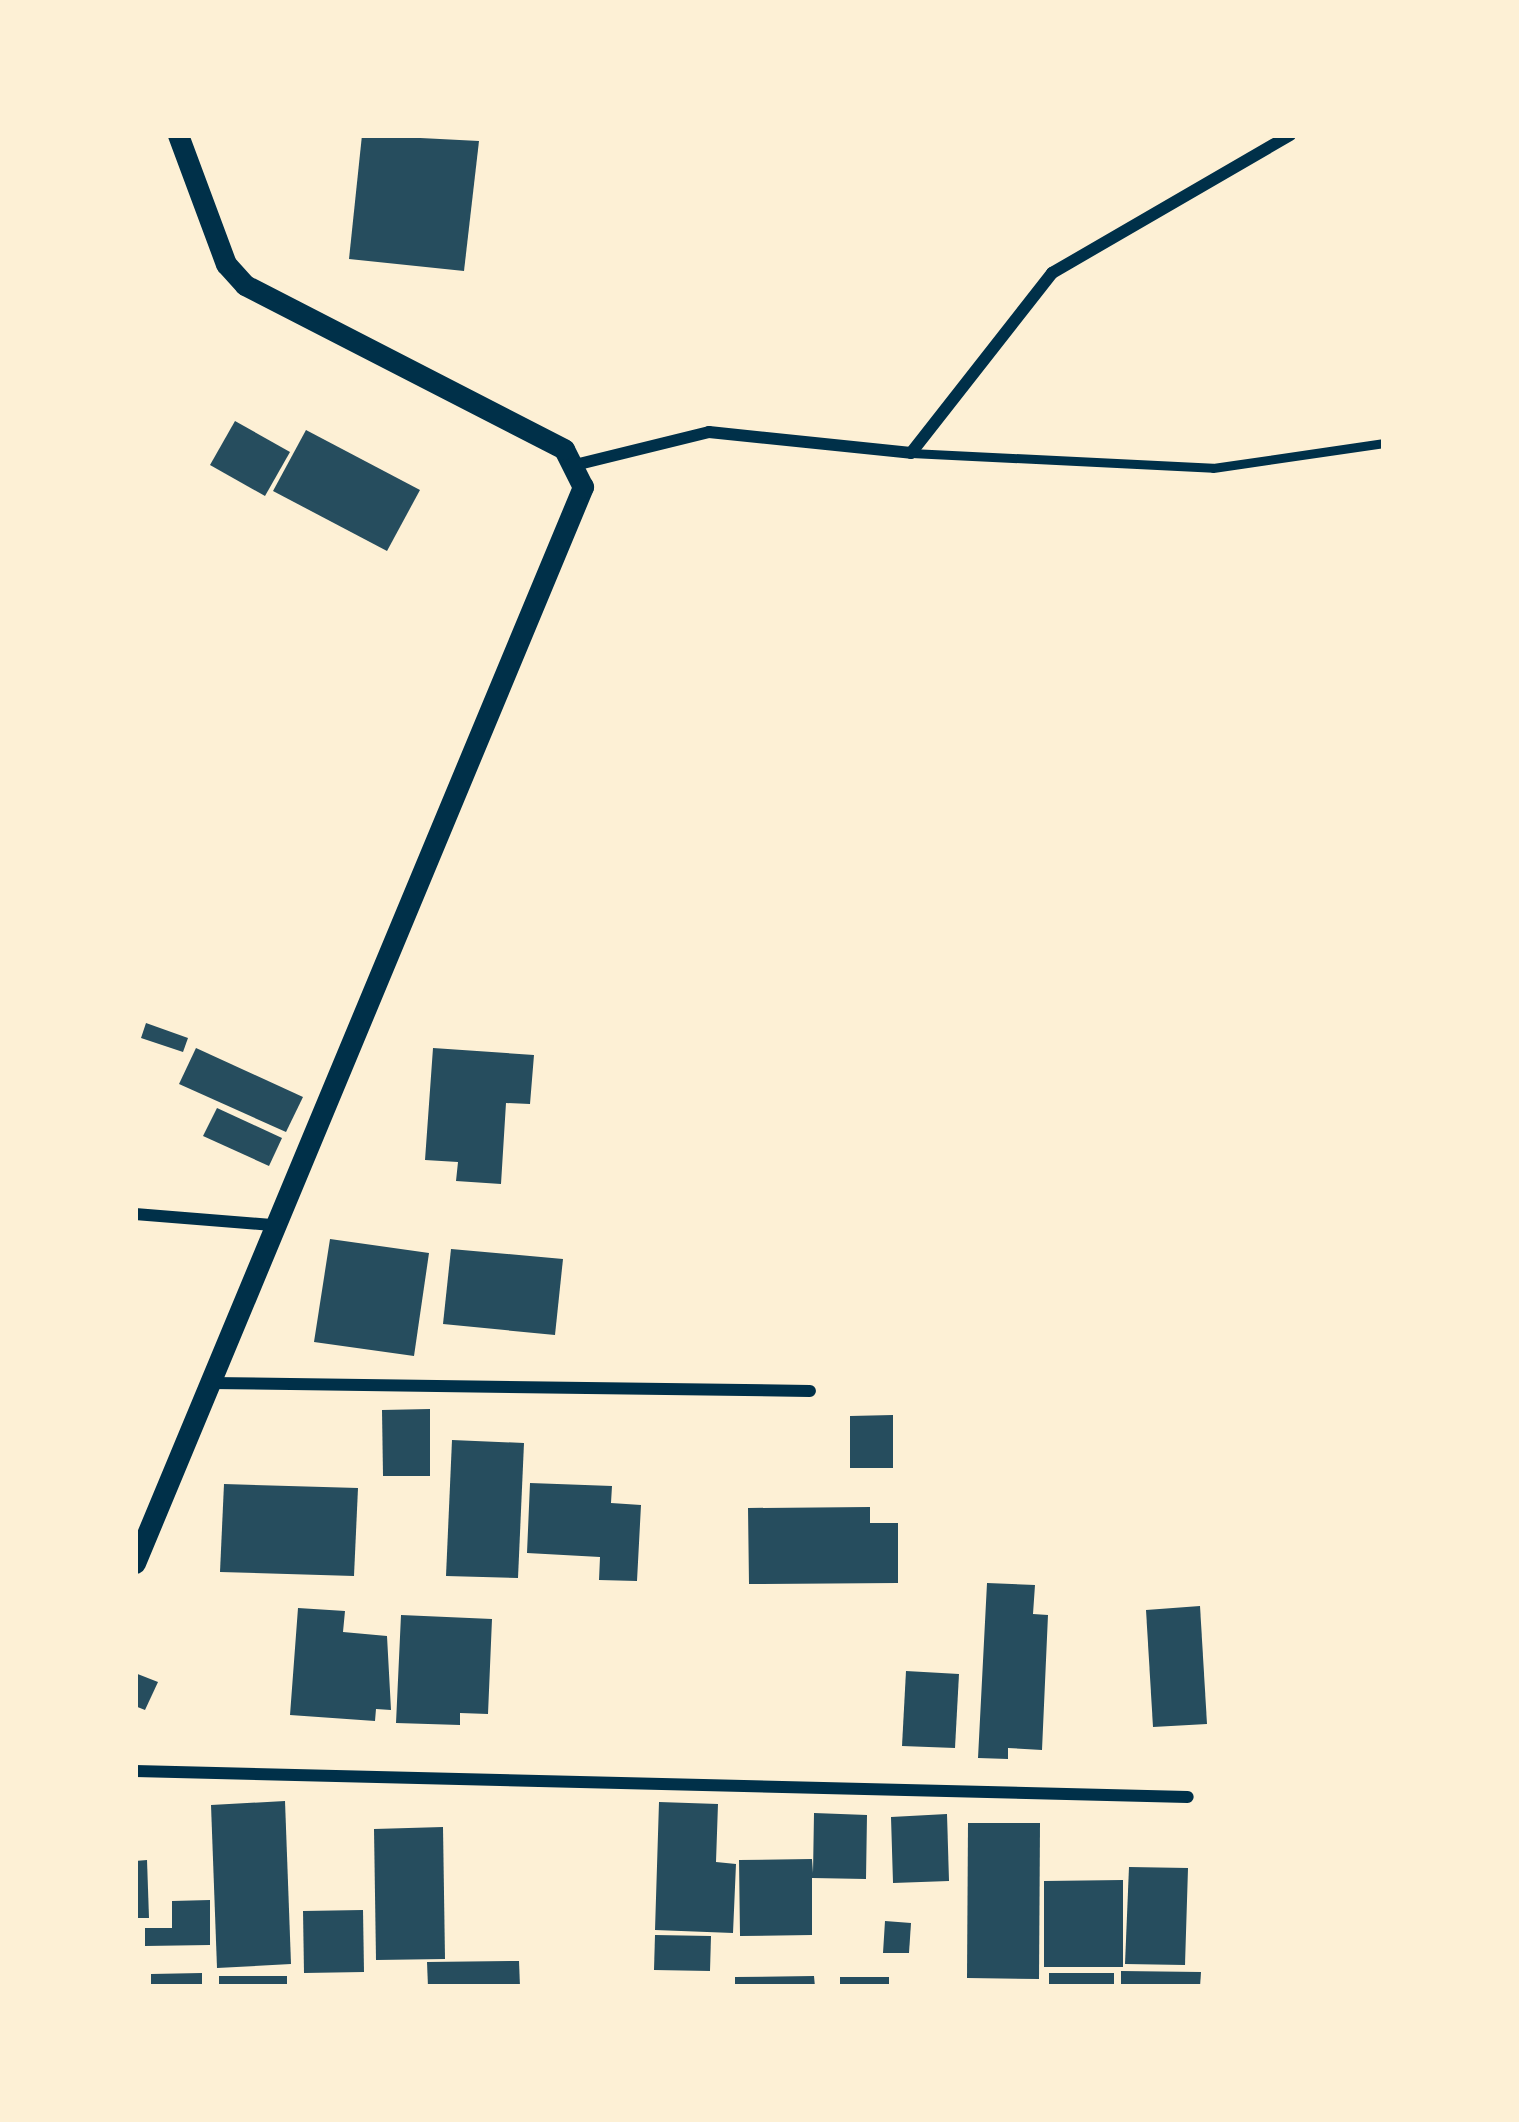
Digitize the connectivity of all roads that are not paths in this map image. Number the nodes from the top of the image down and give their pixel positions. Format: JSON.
{"nodes":[{"id":1,"x":178,"y":135,"type":"edge"},
{"id":2,"x":1290,"y":135,"type":"edge"},
{"id":3,"x":1384,"y":443,"type":"edge"},
{"id":4,"x":911,"y":453,"type":"junction"},
{"id":5,"x":579,"y":464,"type":"junction"},
{"id":6,"x":135,"y":1214,"type":"edge"},
{"id":7,"x":272,"y":1225,"type":"junction"},
{"id":8,"x":210,"y":1383,"type":"junction"},
{"id":9,"x":810,"y":1391,"type":"dead end"},
{"id":10,"x":140,"y":1541,"type":"edge"},
{"id":11,"x":135,"y":1563,"type":"edge"},
{"id":12,"x":135,"y":1771,"type":"edge"},
{"id":13,"x":1188,"y":1797,"type":"dead end"}],
"edges":[{"from":1,"to":5,"type":"street"},
{"from":2,"to":4,"type":"street"},
{"from":3,"to":4,"type":"lane"},
{"from":4,"to":5,"type":"street"},
{"from":5,"to":7,"type":"street"},
{"from":6,"to":7,"type":"street"},
{"from":7,"to":8,"type":"street"},
{"from":8,"to":9,"type":"street"},
{"from":8,"to":10,"type":"street"},
{"from":10,"to":11,"type":"street"},
{"from":12,"to":13,"type":"street"}]}
